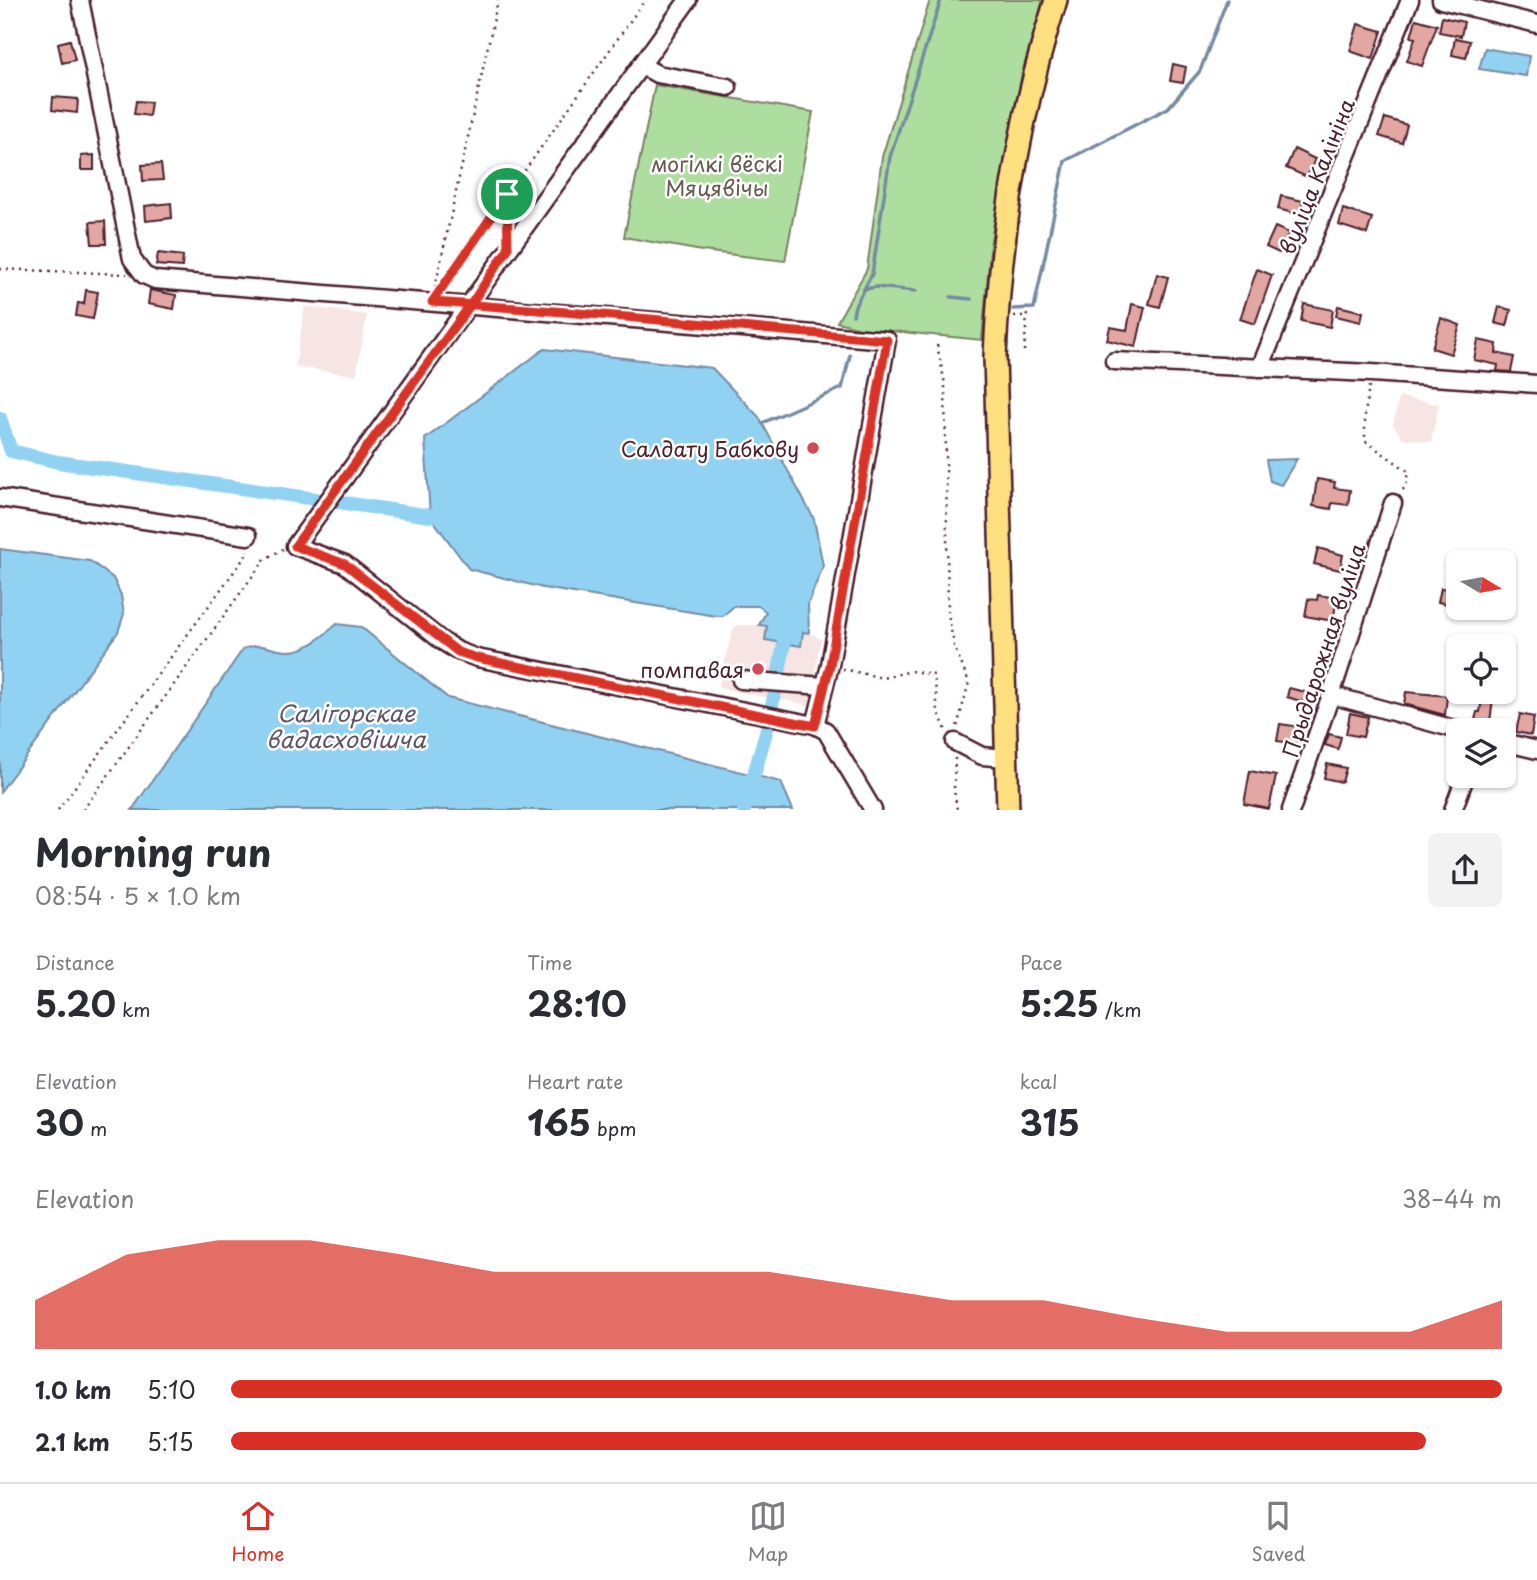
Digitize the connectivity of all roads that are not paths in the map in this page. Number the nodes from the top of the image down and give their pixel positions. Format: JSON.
{"nodes":[{"id":1,"x":80,"y":0,"type":"edge"},
{"id":2,"x":688,"y":0,"type":"edge"},
{"id":3,"x":1056,"y":0,"type":"edge"},
{"id":4,"x":1410,"y":0,"type":"edge"},
{"id":5,"x":1440,"y":0,"type":"edge"},
{"id":6,"x":1537,"y":24,"type":"edge"},
{"id":7,"x":641,"y":65,"type":"junction"},
{"id":8,"x":728,"y":87,"type":"dead end"},
{"id":9,"x":471,"y":304,"type":"junction"},
{"id":10,"x":1114,"y":361,"type":"dead end"},
{"id":11,"x":1260,"y":368,"type":"junction"},
{"id":12,"x":1537,"y":384,"type":"edge"},
{"id":13,"x":0,"y":498,"type":"edge"},
{"id":14,"x":1393,"y":503,"type":"road end"},
{"id":15,"x":248,"y":536,"type":"road end"},
{"id":16,"x":741,"y":680,"type":"dead end"},
{"id":17,"x":824,"y":686,"type":"junction"},
{"id":18,"x":1331,"y":695,"type":"junction"},
{"id":19,"x":815,"y":726,"type":"junction"},
{"id":20,"x":1446,"y":727,"type":"edge"},
{"id":21,"x":955,"y":742,"type":"road end"},
{"id":22,"x":1516,"y":745,"type":"edge"},
{"id":23,"x":1537,"y":750,"type":"edge"},
{"id":24,"x":1007,"y":758,"type":"junction"},
{"id":25,"x":1461,"y":788,"type":"edge"},
{"id":26,"x":873,"y":810,"type":"edge"},
{"id":27,"x":1008,"y":810,"type":"edge"},
{"id":28,"x":1291,"y":810,"type":"edge"},
{"id":29,"x":1453,"y":810,"type":"edge"}],
"edges":[{"from":1,"to":9,"type":"street"},
{"from":2,"to":7,"type":"street"},
{"from":3,"to":24,"type":"main road"},
{"from":4,"to":11,"type":"street","name":"вуліца Калініна"},
{"from":5,"to":6,"type":"street"},
{"from":7,"to":8,"type":"street"},
{"from":7,"to":9,"type":"street"},
{"from":9,"to":17,"type":"street"},
{"from":9,"to":19,"type":"street"},
{"from":10,"to":11,"type":"street"},
{"from":11,"to":12,"type":"street"},
{"from":13,"to":15,"type":"street"},
{"from":14,"to":18,"type":"street","name":"Прыдарожная вуліца"},
{"from":16,"to":17,"type":"street"},
{"from":17,"to":19,"type":"street"},
{"from":18,"to":20,"type":"street"},
{"from":18,"to":28,"type":"street","name":"Прыдарожная вуліца"},
{"from":19,"to":26,"type":"street"},
{"from":21,"to":24,"type":"street"},
{"from":22,"to":23,"type":"street"},
{"from":24,"to":27,"type":"main road"},
{"from":25,"to":29,"type":"street"}]}
